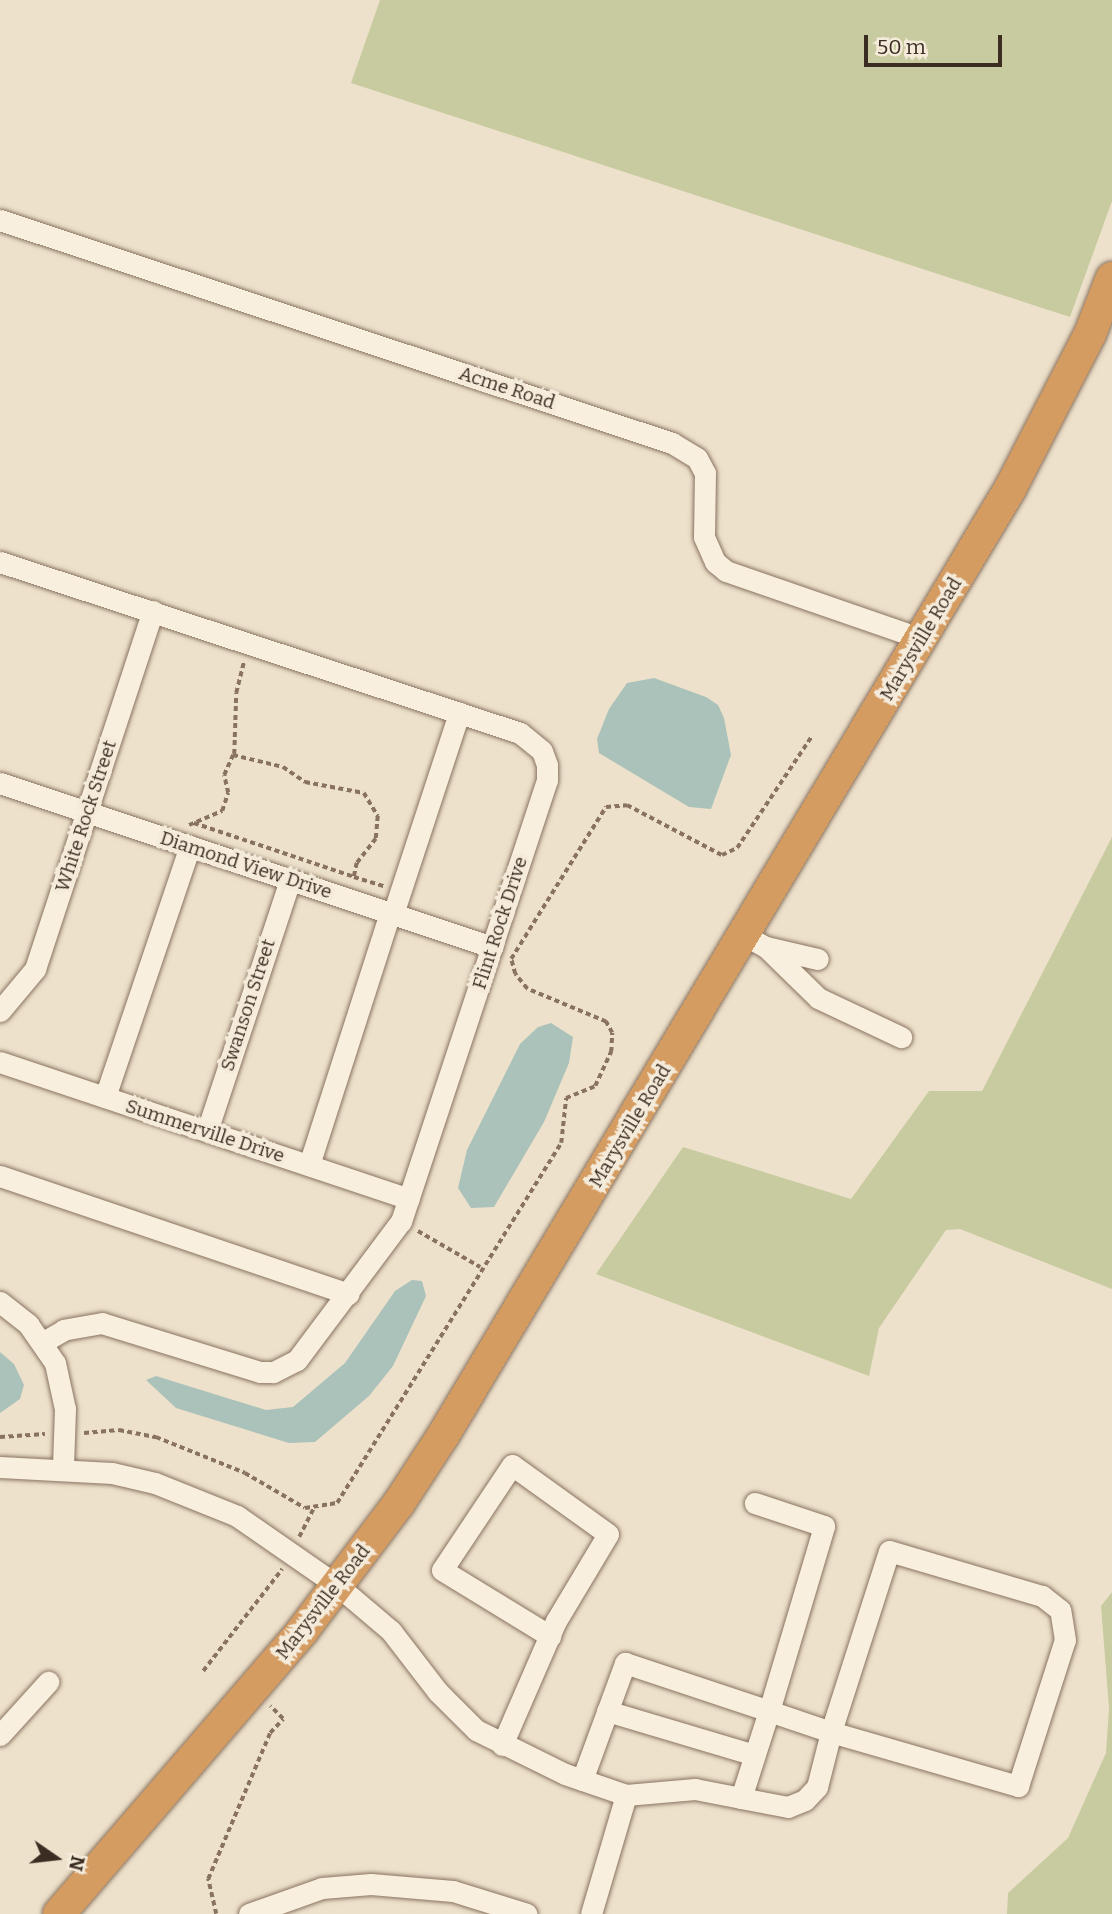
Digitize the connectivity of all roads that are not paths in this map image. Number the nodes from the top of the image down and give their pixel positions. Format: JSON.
{"nodes":[{"id":1,"x":0,"y":220,"type":"edge"},
{"id":2,"x":1112,"y":278,"type":"edge"},
{"id":3,"x":0,"y":562,"type":"edge"},
{"id":4,"x":153,"y":611,"type":"junction"},
{"id":5,"x":922,"y":639,"type":"junction"},
{"id":6,"x":459,"y":713,"type":"junction"},
{"id":7,"x":0,"y":783,"type":"edge"},
{"id":8,"x":87,"y":812,"type":"junction"},
{"id":9,"x":186,"y":838,"type":"junction"},
{"id":10,"x":290,"y":880,"type":"junction"},
{"id":11,"x":391,"y":914,"type":"junction"},
{"id":12,"x":755,"y":941,"type":"junction"},
{"id":13,"x":492,"y":947,"type":"junction"},
{"id":14,"x":818,"y":959,"type":"dead end"},
{"id":15,"x":0,"y":1011,"type":"edge"},
{"id":16,"x":901,"y":1037,"type":"dead end"},
{"id":17,"x":0,"y":1062,"type":"edge"},
{"id":18,"x":106,"y":1097,"type":"junction"},
{"id":19,"x":207,"y":1131,"type":"junction"},
{"id":20,"x":309,"y":1165,"type":"junction"},
{"id":21,"x":0,"y":1176,"type":"edge"},
{"id":22,"x":409,"y":1199,"type":"junction"},
{"id":23,"x":349,"y":1293,"type":"junction"},
{"id":24,"x":0,"y":1302,"type":"edge"},
{"id":25,"x":43,"y":1342,"type":"junction"},
{"id":26,"x":0,"y":1467,"type":"edge"},
{"id":27,"x":63,"y":1467,"type":"junction"},
{"id":28,"x":755,"y":1503,"type":"dead end"},
{"id":29,"x":338,"y":1586,"type":"junction"},
{"id":30,"x":553,"y":1628,"type":"junction"},
{"id":31,"x":48,"y":1682,"type":"dead end"},
{"id":32,"x":607,"y":1711,"type":"junction"},
{"id":33,"x":769,"y":1711,"type":"junction"},
{"id":34,"x":831,"y":1732,"type":"junction"},
{"id":35,"x":0,"y":1735,"type":"edge"},
{"id":36,"x":502,"y":1745,"type":"junction"},
{"id":37,"x":755,"y":1755,"type":"junction"},
{"id":38,"x":582,"y":1780,"type":"junction"},
{"id":39,"x":626,"y":1795,"type":"junction"},
{"id":40,"x":741,"y":1798,"type":"junction"},
{"id":41,"x":59,"y":1914,"type":"edge"},
{"id":42,"x":249,"y":1914,"type":"edge"},
{"id":43,"x":526,"y":1914,"type":"edge"},
{"id":44,"x":591,"y":1914,"type":"edge"}],
"edges":[{"from":1,"to":5,"type":"street","name":"Acme Road"},
{"from":2,"to":5,"type":"highway","name":"Marysville Road"},
{"from":3,"to":4,"type":"street","name":"Flint Rock Drive"},
{"from":4,"to":6,"type":"street","name":"Flint Rock Drive"},
{"from":4,"to":8,"type":"street","name":"White Rock Street"},
{"from":5,"to":12,"type":"highway","name":"Marysville Road"},
{"from":6,"to":11,"type":"street"},
{"from":6,"to":13,"type":"street","name":"Flint Rock Drive"},
{"from":7,"to":8,"type":"street","name":"Diamond View Drive"},
{"from":8,"to":9,"type":"street","name":"Diamond View Drive"},
{"from":8,"to":15,"type":"street","name":"White Rock Street"},
{"from":9,"to":10,"type":"street","name":"Diamond View Drive"},
{"from":9,"to":18,"type":"street"},
{"from":10,"to":11,"type":"street","name":"Diamond View Drive"},
{"from":10,"to":19,"type":"street","name":"Swanson Street"},
{"from":11,"to":13,"type":"street","name":"Diamond View Drive"},
{"from":11,"to":20,"type":"street"},
{"from":12,"to":14,"type":"street"},
{"from":12,"to":16,"type":"street"},
{"from":12,"to":29,"type":"highway","name":"Marysville Road"},
{"from":13,"to":22,"type":"street","name":"Flint Rock Drive"},
{"from":17,"to":18,"type":"street","name":"Summerville Drive"},
{"from":18,"to":19,"type":"street","name":"Summerville Drive"},
{"from":19,"to":20,"type":"street","name":"Summerville Drive"},
{"from":20,"to":22,"type":"street","name":"Summerville Drive"},
{"from":21,"to":23,"type":"street"},
{"from":22,"to":23,"type":"street","name":"Flint Rock Drive"},
{"from":23,"to":25,"type":"street","name":"Flint Rock Drive"},
{"from":24,"to":25,"type":"street"},
{"from":25,"to":27,"type":"street"},
{"from":26,"to":27,"type":"street"},
{"from":27,"to":29,"type":"street"},
{"from":28,"to":33,"type":"street"},
{"from":29,"to":36,"type":"street"},
{"from":29,"to":41,"type":"highway","name":"Marysville Road"},
{"from":30,"to":30,"type":"street"},
{"from":30,"to":36,"type":"street"},
{"from":31,"to":35,"type":"street"},
{"from":32,"to":33,"type":"street"},
{"from":32,"to":37,"type":"street"},
{"from":32,"to":38,"type":"street"},
{"from":33,"to":34,"type":"street"},
{"from":33,"to":37,"type":"street"},
{"from":34,"to":34,"type":"street"},
{"from":34,"to":40,"type":"street"},
{"from":36,"to":38,"type":"street"},
{"from":37,"to":40,"type":"street"},
{"from":38,"to":39,"type":"street"},
{"from":39,"to":40,"type":"street"},
{"from":39,"to":44,"type":"street"},
{"from":42,"to":43,"type":"street"}]}
